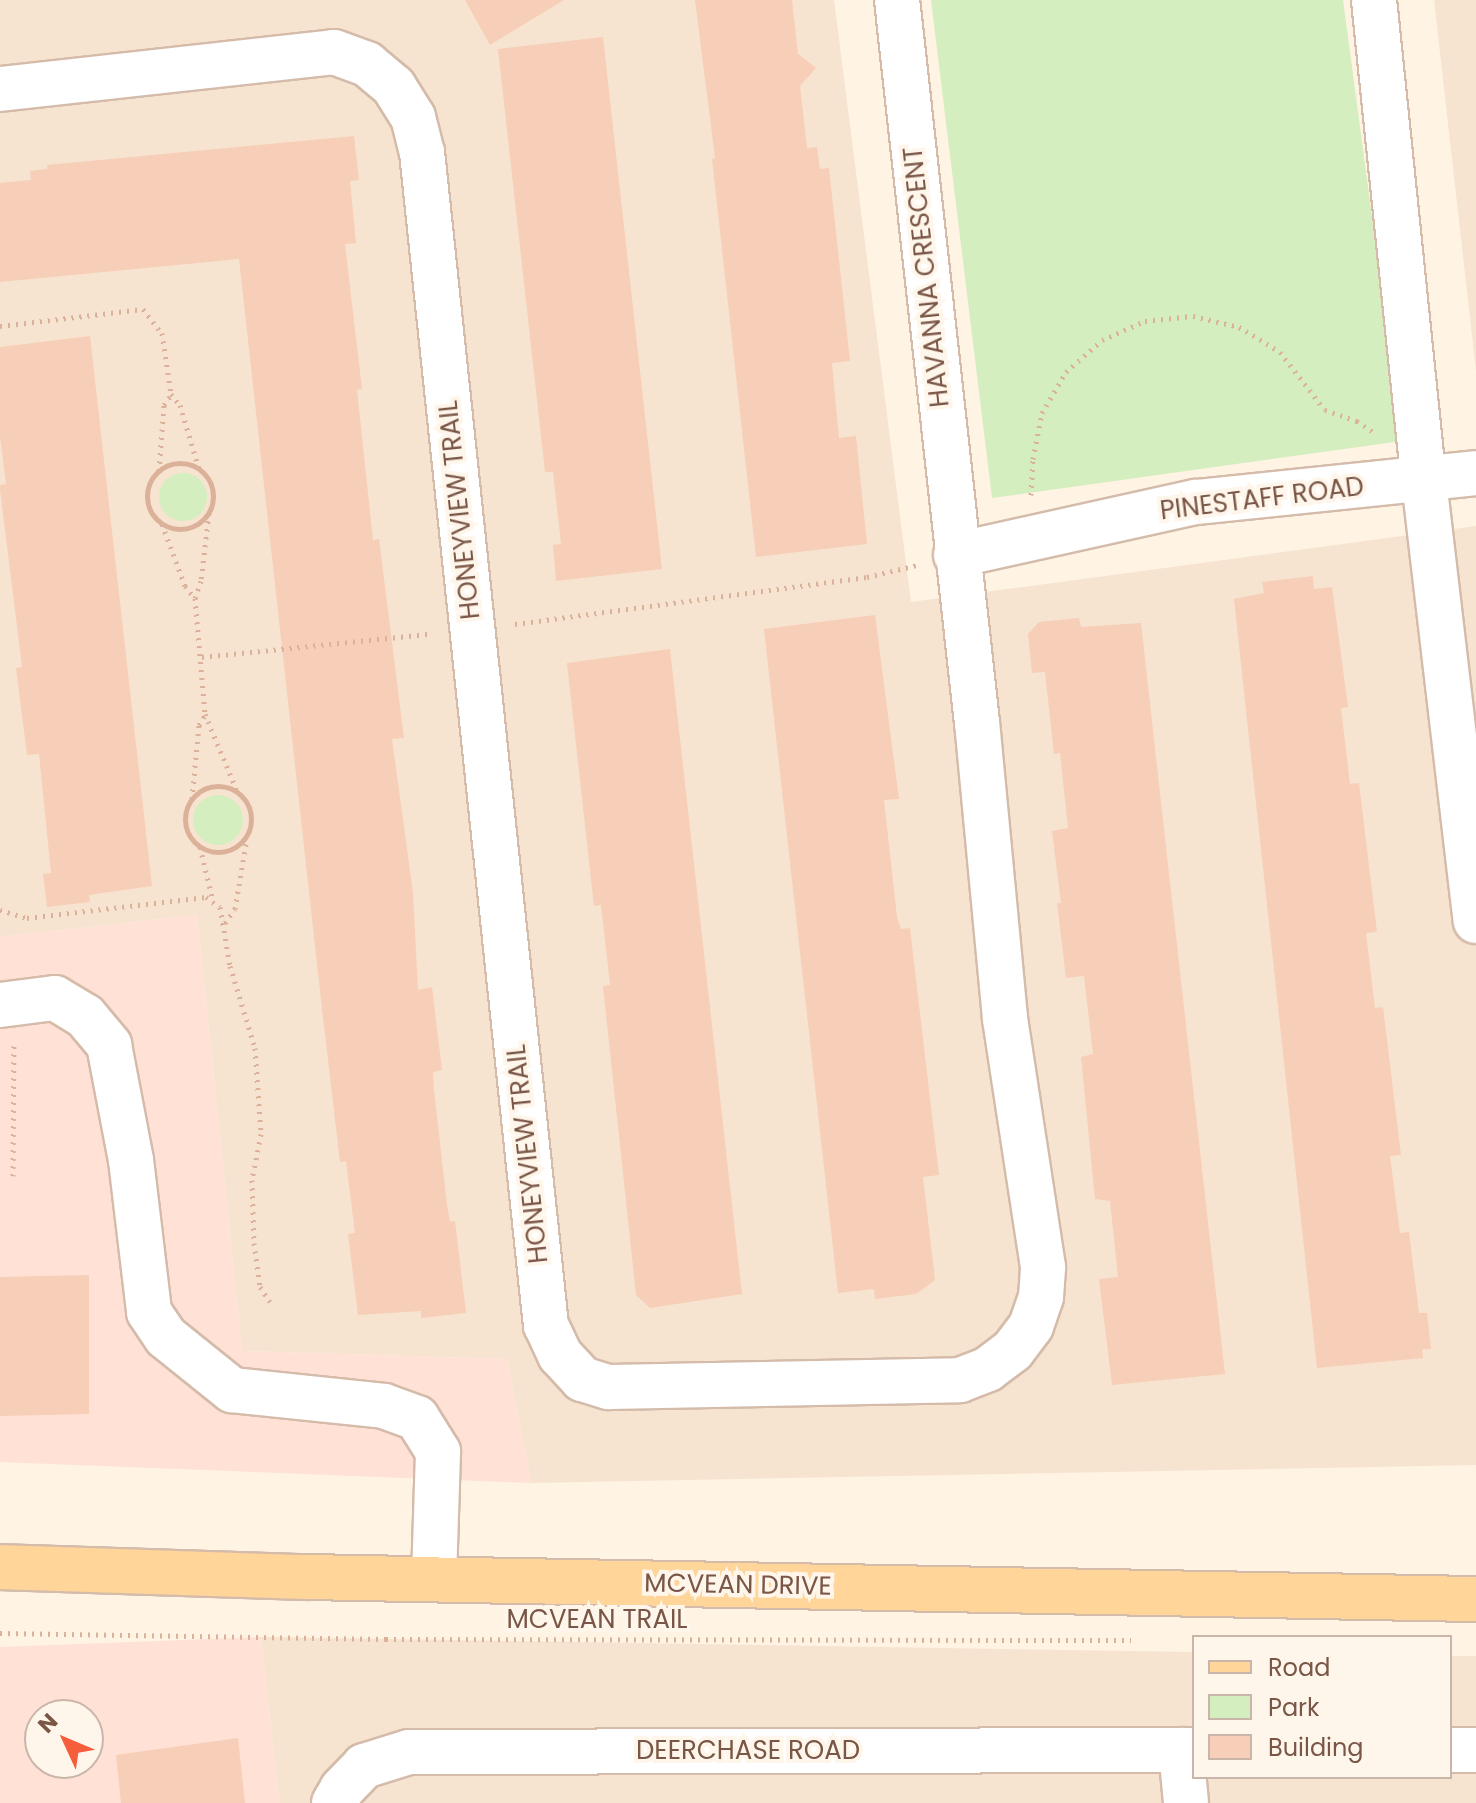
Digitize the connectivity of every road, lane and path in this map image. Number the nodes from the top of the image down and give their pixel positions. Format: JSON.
{"nodes":[{"id":1,"x":897,"y":0,"type":"edge"},
{"id":2,"x":1374,"y":0,"type":"edge"},
{"id":3,"x":0,"y":89,"type":"edge"},
{"id":4,"x":0,"y":326,"type":"edge"},
{"id":5,"x":171,"y":394,"type":"junction"},
{"id":6,"x":199,"y":469,"type":"junction"},
{"id":7,"x":159,"y":472,"type":"junction"},
{"id":8,"x":1476,"y":473,"type":"edge"},
{"id":9,"x":1424,"y":481,"type":"junction"},
{"id":10,"x":209,"y":513,"type":"junction"},
{"id":11,"x":162,"y":524,"type":"junction"},
{"id":12,"x":1030,"y":540,"type":"junction"},
{"id":13,"x":956,"y":555,"type":"junction"},
{"id":14,"x":195,"y":598,"type":"junction"},
{"id":15,"x":472,"y":629,"type":"junction"},
{"id":16,"x":202,"y":657,"type":"junction"},
{"id":17,"x":205,"y":714,"type":"junction"},
{"id":18,"x":237,"y":791,"type":"junction"},
{"id":19,"x":192,"y":799,"type":"junction"},
{"id":20,"x":247,"y":836,"type":"junction"},
{"id":21,"x":200,"y":847,"type":"junction"},
{"id":22,"x":213,"y":902,"type":"junction"},
{"id":23,"x":0,"y":910,"type":"edge"},
{"id":24,"x":1476,"y":921,"type":"edge"},
{"id":25,"x":224,"y":924,"type":"junction"},
{"id":26,"x":7,"y":1004,"type":"edge"},
{"id":27,"x":13,"y":1176,"type":"dead end"},
{"id":28,"x":272,"y":1305,"type":"dead end"},
{"id":29,"x":0,"y":1567,"type":"edge"},
{"id":30,"x":434,"y":1579,"type":"junction"},
{"id":31,"x":1476,"y":1599,"type":"edge"},
{"id":32,"x":0,"y":1633,"type":"edge"},
{"id":33,"x":1146,"y":1640,"type":"dead end"},
{"id":34,"x":1188,"y":1750,"type":"edge"},
{"id":35,"x":1452,"y":1750,"type":"edge"},
{"id":36,"x":1476,"y":1750,"type":"edge"},
{"id":37,"x":334,"y":1803,"type":"edge"},
{"id":38,"x":1186,"y":1803,"type":"edge"}],
"edges":[{"from":1,"to":13,"type":"street","name":"HAVANNA CRESCENT"},
{"from":2,"to":9,"type":"street"},
{"from":3,"to":15,"type":"street","name":"HONEYVIEW TRAIL"},
{"from":4,"to":5,"type":"path"},
{"from":5,"to":6,"type":"path"},
{"from":5,"to":7,"type":"path"},
{"from":6,"to":7,"type":"path"},
{"from":6,"to":10,"type":"path"},
{"from":7,"to":11,"type":"path"},
{"from":8,"to":9,"type":"street","name":"PINESTAFF ROAD"},
{"from":9,"to":12,"type":"street","name":"PINESTAFF ROAD"},
{"from":9,"to":12,"type":"path"},
{"from":9,"to":24,"type":"street"},
{"from":10,"to":11,"type":"path"},
{"from":10,"to":14,"type":"path"},
{"from":11,"to":14,"type":"path"},
{"from":12,"to":13,"type":"street","name":"PINESTAFF ROAD"},
{"from":13,"to":15,"type":"path"},
{"from":13,"to":15,"type":"street","name":"HONEYVIEW TRAIL"},
{"from":14,"to":16,"type":"path"},
{"from":15,"to":16,"type":"path"},
{"from":16,"to":17,"type":"path"},
{"from":17,"to":18,"type":"path"},
{"from":17,"to":19,"type":"path"},
{"from":18,"to":19,"type":"path"},
{"from":18,"to":20,"type":"path"},
{"from":19,"to":21,"type":"path"},
{"from":20,"to":21,"type":"path"},
{"from":20,"to":25,"type":"path"},
{"from":21,"to":22,"type":"path"},
{"from":22,"to":23,"type":"path"},
{"from":22,"to":25,"type":"path"},
{"from":25,"to":28,"type":"path"},
{"from":26,"to":27,"type":"path"},
{"from":26,"to":30,"type":"street"},
{"from":29,"to":30,"type":"main road","name":"MCVEAN DRIVE"},
{"from":30,"to":31,"type":"main road","name":"MCVEAN DRIVE"},
{"from":32,"to":33,"type":"path","name":"MCVEAN TRAIL"},
{"from":34,"to":37,"type":"street","name":"DEERCHASE ROAD"},
{"from":34,"to":38,"type":"street"},
{"from":35,"to":36,"type":"street"}]}
